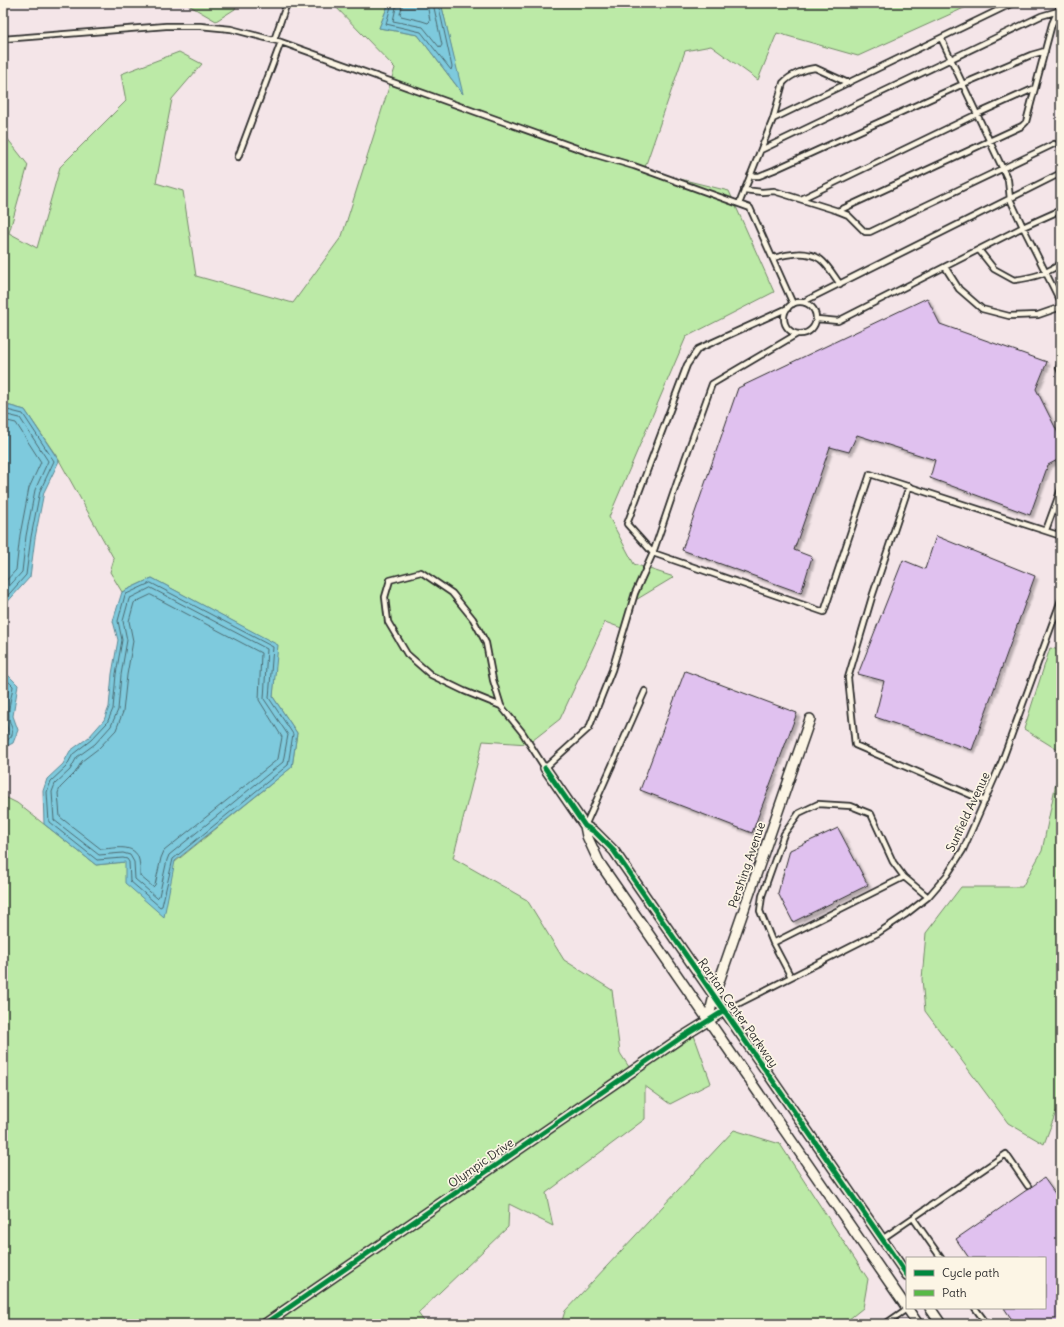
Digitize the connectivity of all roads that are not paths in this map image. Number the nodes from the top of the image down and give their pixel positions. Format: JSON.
{"nodes":[{"id":1,"x":287,"y":3,"type":"edge"},
{"id":2,"x":1013,"y":3,"type":"edge"},
{"id":3,"x":1061,"y":4,"type":"edge"},
{"id":4,"x":1058,"y":11,"type":"junction"},
{"id":5,"x":941,"y":38,"type":"junction"},
{"id":6,"x":3,"y":39,"type":"edge"},
{"id":7,"x":274,"y":40,"type":"junction"},
{"id":8,"x":280,"y":42,"type":"junction"},
{"id":9,"x":1045,"y":51,"type":"junction"},
{"id":10,"x":951,"y":58,"type":"junction"},
{"id":11,"x":848,"y":83,"type":"junction"},
{"id":12,"x":963,"y":84,"type":"junction"},
{"id":13,"x":1035,"y":88,"type":"junction"},
{"id":14,"x":977,"y":114,"type":"junction"},
{"id":15,"x":773,"y":119,"type":"junction"},
{"id":16,"x":990,"y":141,"type":"junction"},
{"id":17,"x":1054,"y":144,"type":"dead end"},
{"id":18,"x":761,"y":150,"type":"junction"},
{"id":19,"x":238,"y":157,"type":"dead end"},
{"id":20,"x":1003,"y":169,"type":"junction"},
{"id":21,"x":1061,"y":173,"type":"edge"},
{"id":22,"x":750,"y":176,"type":"junction"},
{"id":23,"x":744,"y":190,"type":"junction"},
{"id":24,"x":801,"y":199,"type":"junction"},
{"id":25,"x":1010,"y":199,"type":"junction"},
{"id":26,"x":739,"y":204,"type":"junction"},
{"id":27,"x":1061,"y":210,"type":"edge"},
{"id":28,"x":838,"y":211,"type":"junction"},
{"id":29,"x":1022,"y":227,"type":"junction"},
{"id":30,"x":979,"y":250,"type":"junction"},
{"id":31,"x":773,"y":258,"type":"junction"},
{"id":32,"x":1061,"y":264,"type":"edge"},
{"id":33,"x":945,"y":267,"type":"junction"},
{"id":34,"x":1046,"y":273,"type":"junction"},
{"id":35,"x":840,"y":284,"type":"junction"},
{"id":36,"x":804,"y":302,"type":"junction"},
{"id":37,"x":1061,"y":303,"type":"edge"},
{"id":38,"x":793,"y":304,"type":"junction"},
{"id":39,"x":1061,"y":307,"type":"edge"},
{"id":40,"x":788,"y":308,"type":"junction"},
{"id":41,"x":817,"y":318,"type":"junction"},
{"id":42,"x":797,"y":334,"type":"junction"},
{"id":43,"x":1061,"y":361,"type":"edge"},
{"id":44,"x":1061,"y":372,"type":"edge"},
{"id":45,"x":909,"y":486,"type":"junction"},
{"id":46,"x":1061,"y":489,"type":"edge"},
{"id":47,"x":1046,"y":530,"type":"junction"},
{"id":48,"x":1061,"y":536,"type":"edge"},
{"id":49,"x":654,"y":553,"type":"junction"},
{"id":50,"x":1061,"y":600,"type":"edge"},
{"id":51,"x":1059,"y":613,"type":"edge"},
{"id":52,"x":645,"y":690,"type":"dead end"},
{"id":53,"x":501,"y":706,"type":"junction"},
{"id":54,"x":810,"y":719,"type":"dead end"},
{"id":55,"x":545,"y":768,"type":"junction"},
{"id":56,"x":985,"y":801,"type":"junction"},
{"id":57,"x":585,"y":826,"type":"junction"},
{"id":58,"x":904,"y":877,"type":"junction"},
{"id":59,"x":928,"y":897,"type":"junction"},
{"id":60,"x":773,"y":943,"type":"junction"},
{"id":61,"x":790,"y":977,"type":"junction"},
{"id":62,"x":714,"y":996,"type":"junction"},
{"id":63,"x":724,"y":1011,"type":"junction"},
{"id":64,"x":708,"y":1020,"type":"junction"},
{"id":65,"x":1028,"y":1186,"type":"dead end"},
{"id":66,"x":913,"y":1218,"type":"junction"},
{"id":67,"x":882,"y":1239,"type":"junction"},
{"id":68,"x":940,"y":1257,"type":"edge"},
{"id":69,"x":906,"y":1274,"type":"edge"},
{"id":70,"x":906,"y":1307,"type":"edge"},
{"id":71,"x":906,"y":1309,"type":"edge"},
{"id":72,"x":908,"y":1309,"type":"edge"},
{"id":73,"x":931,"y":1309,"type":"edge"},
{"id":74,"x":977,"y":1309,"type":"edge"},
{"id":75,"x":265,"y":1324,"type":"edge"},
{"id":76,"x":885,"y":1324,"type":"edge"},
{"id":77,"x":918,"y":1324,"type":"edge"},
{"id":78,"x":941,"y":1324,"type":"edge"},
{"id":79,"x":986,"y":1324,"type":"edge"}],
"edges":[{"from":1,"to":7,"type":"lane"},
{"from":2,"to":5,"type":"lane"},
{"from":3,"to":4,"type":"lane"},
{"from":4,"to":9,"type":"lane"},
{"from":4,"to":10,"type":"lane"},
{"from":5,"to":10,"type":"lane"},
{"from":5,"to":11,"type":"lane"},
{"from":6,"to":7,"type":"lane"},
{"from":7,"to":8,"type":"lane"},
{"from":8,"to":19,"type":"lane"},
{"from":8,"to":26,"type":"lane"},
{"from":9,"to":12,"type":"lane"},
{"from":9,"to":13,"type":"lane"},
{"from":10,"to":12,"type":"lane"},
{"from":10,"to":18,"type":"lane"},
{"from":11,"to":15,"type":"lane"},
{"from":11,"to":15,"type":"lane"},
{"from":12,"to":14,"type":"lane"},
{"from":12,"to":22,"type":"lane"},
{"from":13,"to":14,"type":"lane"},
{"from":13,"to":16,"type":"lane"},
{"from":14,"to":16,"type":"lane"},
{"from":14,"to":24,"type":"lane"},
{"from":15,"to":18,"type":"lane"},
{"from":16,"to":20,"type":"lane"},
{"from":16,"to":28,"type":"lane"},
{"from":17,"to":20,"type":"lane"},
{"from":18,"to":22,"type":"lane"},
{"from":20,"to":25,"type":"lane"},
{"from":20,"to":28,"type":"lane"},
{"from":21,"to":25,"type":"lane"},
{"from":22,"to":23,"type":"lane"},
{"from":23,"to":24,"type":"lane"},
{"from":23,"to":26,"type":"lane"},
{"from":24,"to":28,"type":"lane"},
{"from":25,"to":29,"type":"lane"},
{"from":25,"to":35,"type":"lane"},
{"from":26,"to":31,"type":"lane"},
{"from":27,"to":29,"type":"lane"},
{"from":29,"to":30,"type":"lane"},
{"from":29,"to":34,"type":"lane"},
{"from":30,"to":33,"type":"lane"},
{"from":30,"to":34,"type":"lane"},
{"from":31,"to":35,"type":"lane"},
{"from":31,"to":38,"type":"lane"},
{"from":32,"to":34,"type":"lane"},
{"from":33,"to":39,"type":"lane"},
{"from":33,"to":41,"type":"lane"},
{"from":34,"to":37,"type":"lane"},
{"from":35,"to":36,"type":"lane"},
{"from":36,"to":38,"type":"lane"},
{"from":36,"to":41,"type":"lane"},
{"from":38,"to":40,"type":"lane"},
{"from":40,"to":42,"type":"lane"},
{"from":40,"to":49,"type":"lane"},
{"from":41,"to":42,"type":"lane"},
{"from":42,"to":49,"type":"lane"},
{"from":43,"to":44,"type":"lane"},
{"from":45,"to":47,"type":"lane"},
{"from":45,"to":49,"type":"lane"},
{"from":45,"to":56,"type":"lane"},
{"from":46,"to":47,"type":"lane"},
{"from":47,"to":48,"type":"lane"},
{"from":49,"to":55,"type":"lane"},
{"from":50,"to":51,"type":"lane","name":"Sunfield Avenue"},
{"from":51,"to":56,"type":"lane","name":"Sunfield Avenue"},
{"from":52,"to":57,"type":"lane"},
{"from":53,"to":53,"type":"lane"},
{"from":53,"to":55,"type":"lane"},
{"from":54,"to":62,"type":"street","name":"Pershing Avenue"},
{"from":55,"to":57,"type":"street","name":"Raritan Center Parkway"},
{"from":56,"to":59,"type":"lane","name":"Sunfield Avenue"},
{"from":57,"to":62,"type":"street","name":"Raritan Center Parkway"},
{"from":57,"to":64,"type":"street","name":"Raritan Center Parkway"},
{"from":58,"to":59,"type":"lane"},
{"from":58,"to":60,"type":"lane"},
{"from":58,"to":60,"type":"lane"},
{"from":59,"to":61,"type":"lane","name":"Sunfield Avenue"},
{"from":60,"to":61,"type":"lane"},
{"from":61,"to":63,"type":"lane","name":"Sunfield Avenue"},
{"from":62,"to":63,"type":"street","name":"Raritan Center Parkway"},
{"from":62,"to":64,"type":"street","name":"Pershing Avenue"},
{"from":63,"to":64,"type":"street","name":"Olympic Drive"},
{"from":63,"to":67,"type":"street","name":"Raritan Center Parkway"},
{"from":64,"to":70,"type":"street","name":"Raritan Center Parkway"},
{"from":64,"to":75,"type":"street","name":"Olympic Drive"},
{"from":65,"to":66,"type":"lane"},
{"from":66,"to":67,"type":"lane"},
{"from":66,"to":68,"type":"lane"},
{"from":67,"to":69,"type":"street","name":"Raritan Center Parkway"},
{"from":71,"to":76,"type":"lane"},
{"from":72,"to":77,"type":"street","name":"Raritan Center Parkway"},
{"from":73,"to":78,"type":"street"},
{"from":74,"to":79,"type":"lane"}]}
